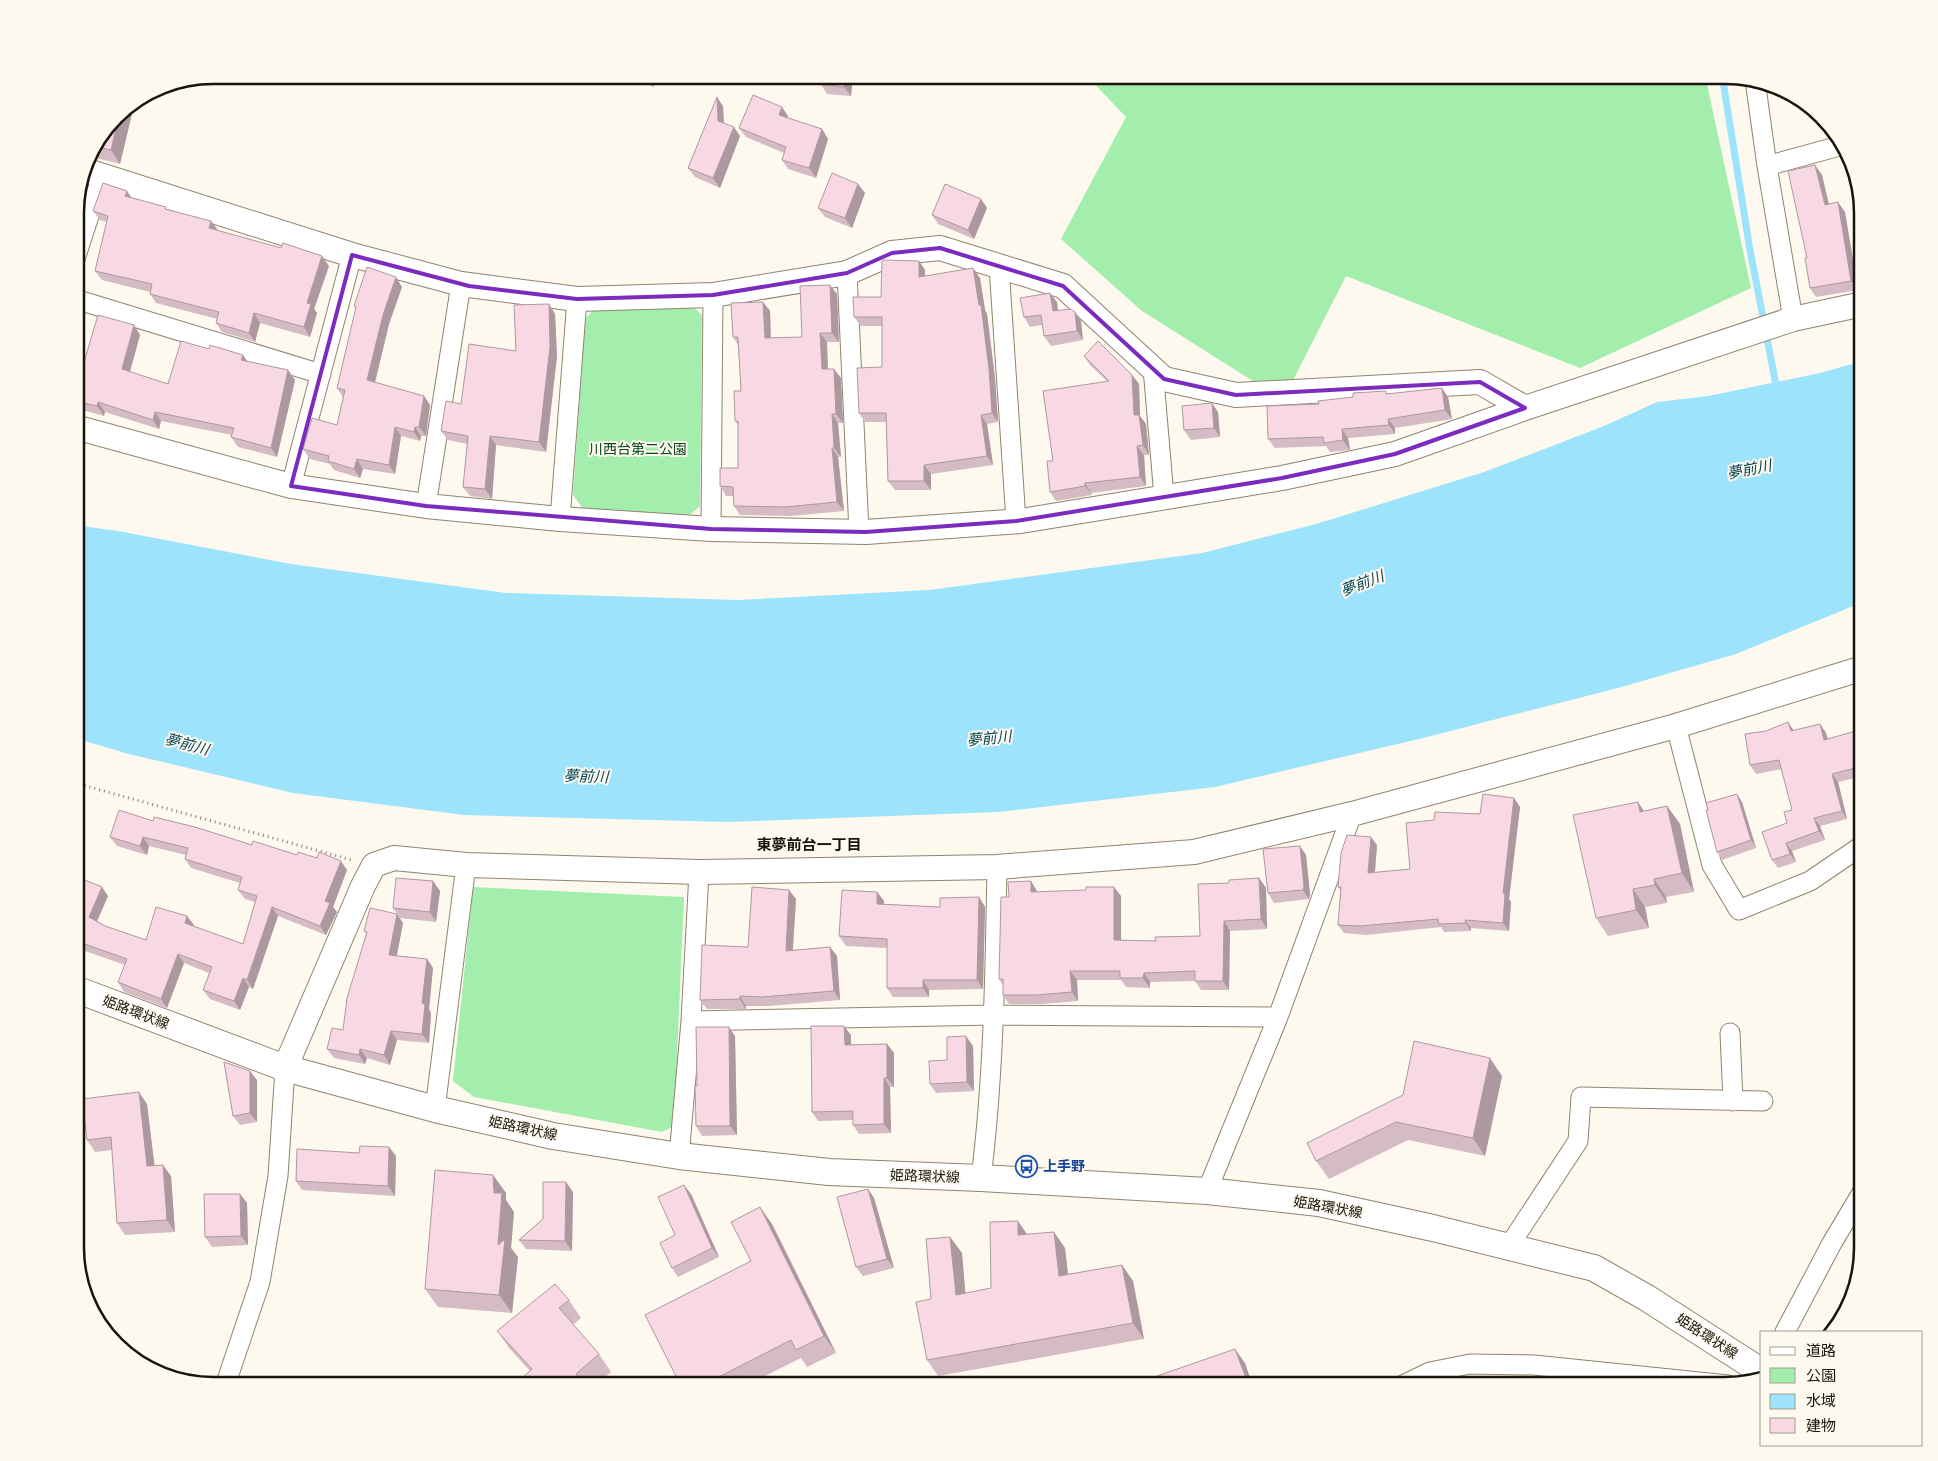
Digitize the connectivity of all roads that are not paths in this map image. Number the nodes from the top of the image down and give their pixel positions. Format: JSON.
{"nodes":[{"id":1,"x":1756,"y":88,"type":"edge"},
{"id":2,"x":1836,"y":147,"type":"edge"},
{"id":3,"x":1767,"y":166,"type":"junction"},
{"id":4,"x":93,"y":173,"type":"edge"},
{"id":5,"x":84,"y":216,"type":"edge"},
{"id":6,"x":352,"y":255,"type":"junction"},
{"id":7,"x":999,"y":266,"type":"junction"},
{"id":8,"x":848,"y":273,"type":"junction"},
{"id":9,"x":462,"y":284,"type":"junction"},
{"id":10,"x":713,"y":295,"type":"junction"},
{"id":11,"x":577,"y":299,"type":"junction"},
{"id":12,"x":84,"y":302,"type":"edge"},
{"id":13,"x":1854,"y":306,"type":"edge"},
{"id":14,"x":1793,"y":319,"type":"junction"},
{"id":15,"x":1153,"y":368,"type":"junction"},
{"id":16,"x":321,"y":374,"type":"junction"},
{"id":17,"x":1525,"y":408,"type":"junction"},
{"id":18,"x":84,"y":429,"type":"edge"},
{"id":19,"x":291,"y":486,"type":"junction"},
{"id":20,"x":1164,"y":497,"type":"junction"},
{"id":21,"x":426,"y":506,"type":"junction"},
{"id":22,"x":560,"y":519,"type":"junction"},
{"id":23,"x":1016,"y":521,"type":"junction"},
{"id":24,"x":711,"y":529,"type":"junction"},
{"id":25,"x":859,"y":532,"type":"junction"},
{"id":26,"x":1854,"y":671,"type":"edge"},
{"id":27,"x":1676,"y":726,"type":"junction"},
{"id":28,"x":1352,"y":814,"type":"junction"},
{"id":29,"x":1854,"y":851,"type":"edge"},
{"id":30,"x":466,"y":865,"type":"junction"},
{"id":31,"x":997,"y":868,"type":"junction"},
{"id":32,"x":699,"y":872,"type":"junction"},
{"id":33,"x":84,"y":992,"type":"edge"},
{"id":34,"x":994,"y":1015,"type":"junction"},
{"id":35,"x":1278,"y":1017,"type":"junction"},
{"id":36,"x":691,"y":1021,"type":"junction"},
{"id":37,"x":1730,"y":1033,"type":"dead end"},
{"id":38,"x":285,"y":1068,"type":"junction"},
{"id":39,"x":1733,"y":1101,"type":"junction"},
{"id":40,"x":1763,"y":1101,"type":"dead end"},
{"id":41,"x":435,"y":1109,"type":"junction"},
{"id":42,"x":679,"y":1156,"type":"junction"},
{"id":43,"x":981,"y":1178,"type":"junction"},
{"id":44,"x":1207,"y":1191,"type":"junction"},
{"id":45,"x":1854,"y":1206,"type":"edge"},
{"id":46,"x":1509,"y":1246,"type":"junction"},
{"id":47,"x":1786,"y":1331,"type":"edge"},
{"id":48,"x":1760,"y":1371,"type":"edge"},
{"id":49,"x":228,"y":1377,"type":"edge"},
{"id":50,"x":1420,"y":1377,"type":"edge"},
{"id":51,"x":1650,"y":1377,"type":"edge"}],
"edges":[{"from":1,"to":3,"type":"street"},
{"from":2,"to":3,"type":"street"},
{"from":3,"to":14,"type":"street"},
{"from":4,"to":5,"type":"street"},
{"from":4,"to":6,"type":"street"},
{"from":6,"to":9,"type":"street"},
{"from":6,"to":16,"type":"street"},
{"from":7,"to":8,"type":"street"},
{"from":7,"to":15,"type":"street"},
{"from":7,"to":23,"type":"street"},
{"from":8,"to":10,"type":"street"},
{"from":8,"to":25,"type":"street"},
{"from":9,"to":11,"type":"street"},
{"from":9,"to":21,"type":"street"},
{"from":10,"to":11,"type":"street"},
{"from":10,"to":24,"type":"street"},
{"from":11,"to":22,"type":"street"},
{"from":12,"to":16,"type":"street"},
{"from":13,"to":14,"type":"street"},
{"from":14,"to":17,"type":"street"},
{"from":15,"to":17,"type":"street"},
{"from":15,"to":20,"type":"street"},
{"from":16,"to":19,"type":"street"},
{"from":17,"to":20,"type":"street"},
{"from":18,"to":19,"type":"street"},
{"from":19,"to":21,"type":"street"},
{"from":20,"to":23,"type":"street"},
{"from":21,"to":22,"type":"street"},
{"from":22,"to":24,"type":"street"},
{"from":23,"to":25,"type":"street"},
{"from":24,"to":25,"type":"street"},
{"from":26,"to":27,"type":"street"},
{"from":27,"to":28,"type":"street"},
{"from":27,"to":29,"type":"street"},
{"from":28,"to":31,"type":"street"},
{"from":28,"to":35,"type":"street"},
{"from":30,"to":32,"type":"street"},
{"from":30,"to":38,"type":"street"},
{"from":30,"to":41,"type":"street"},
{"from":31,"to":32,"type":"street"},
{"from":31,"to":34,"type":"street"},
{"from":32,"to":36,"type":"street"},
{"from":33,"to":38,"type":"main road","name":"姫路環状線"},
{"from":34,"to":35,"type":"street"},
{"from":34,"to":36,"type":"street"},
{"from":34,"to":43,"type":"street"},
{"from":35,"to":44,"type":"street"},
{"from":36,"to":42,"type":"street"},
{"from":37,"to":39,"type":"street"},
{"from":38,"to":41,"type":"main road","name":"姫路環状線"},
{"from":38,"to":49,"type":"street"},
{"from":39,"to":40,"type":"street"},
{"from":39,"to":46,"type":"street"},
{"from":41,"to":42,"type":"main road","name":"姫路環状線"},
{"from":42,"to":43,"type":"main road","name":"姫路環状線"},
{"from":43,"to":44,"type":"main road","name":"姫路環状線"},
{"from":44,"to":46,"type":"main road","name":"姫路環状線"},
{"from":45,"to":47,"type":"street"},
{"from":46,"to":48,"type":"main road","name":"姫路環状線"},
{"from":50,"to":51,"type":"street"}]}
